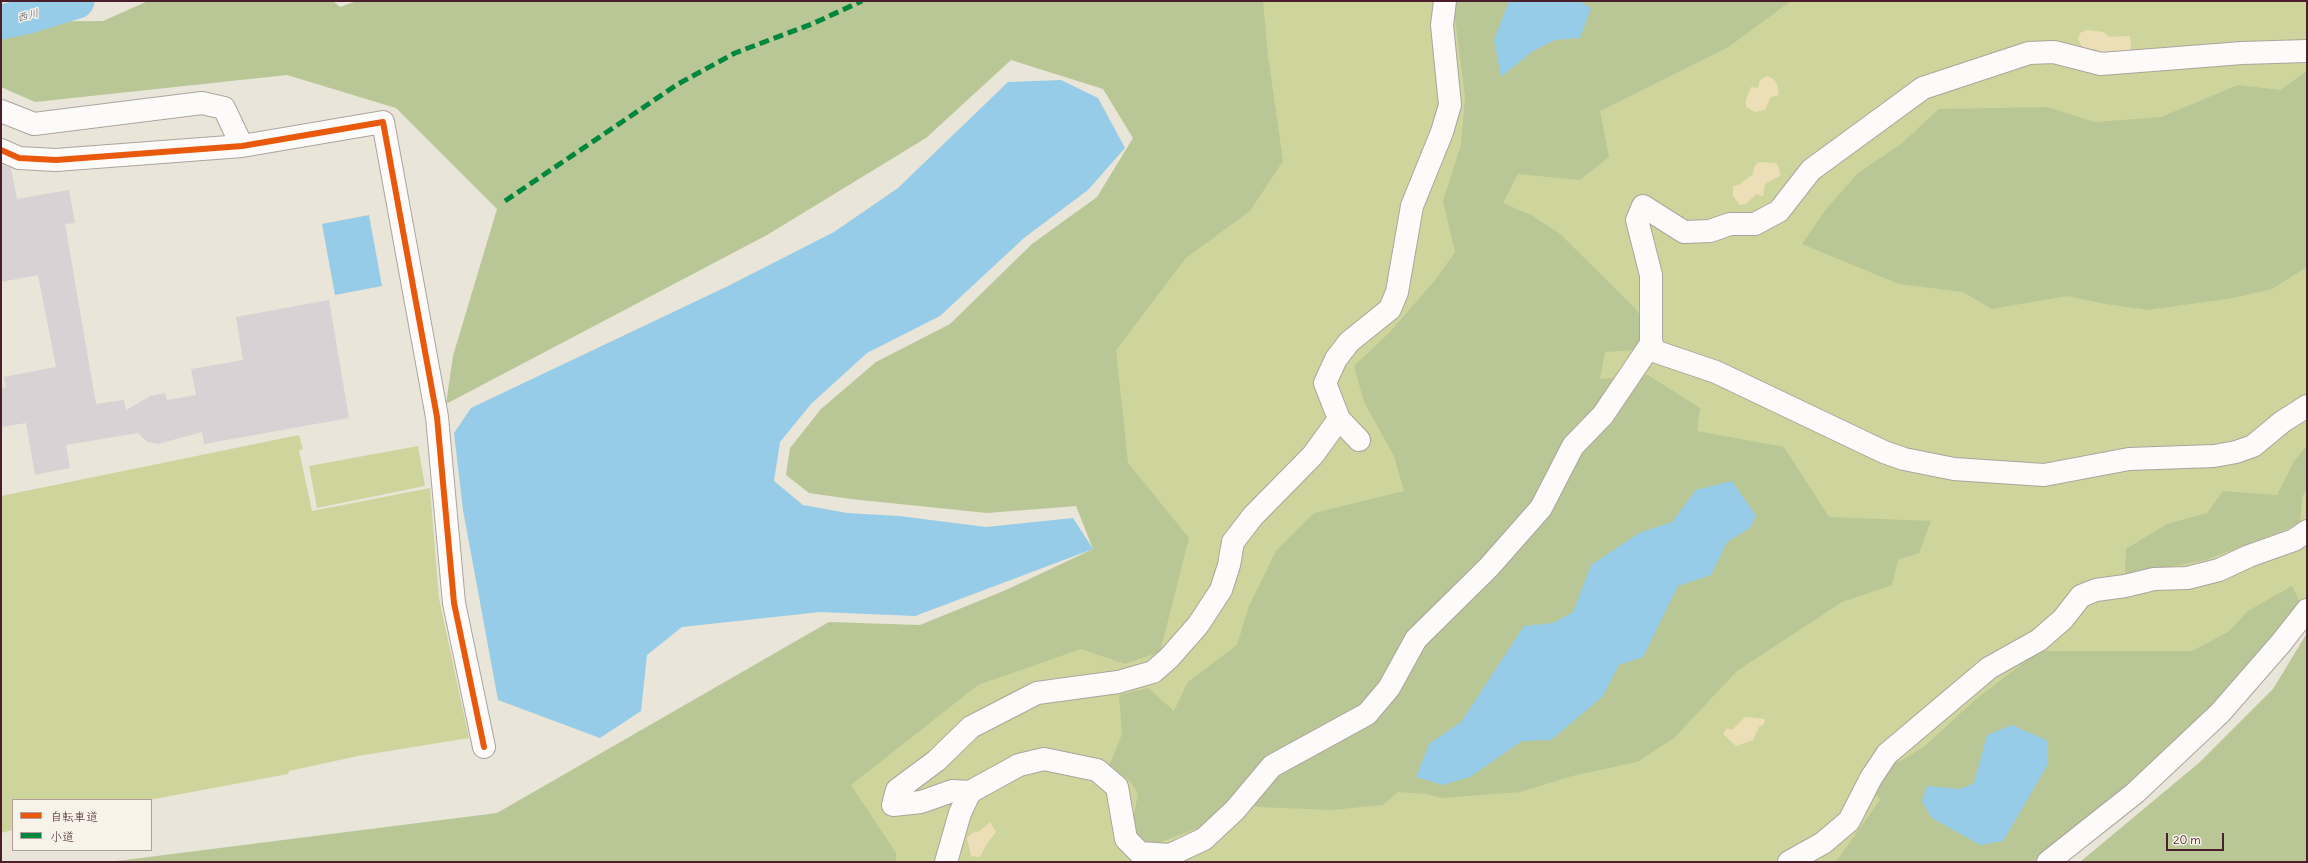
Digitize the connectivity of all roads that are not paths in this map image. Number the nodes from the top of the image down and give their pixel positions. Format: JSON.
{"nodes":[{"id":1,"x":1445,"y":1,"type":"edge"},
{"id":2,"x":2307,"y":51,"type":"edge"},
{"id":3,"x":1,"y":111,"type":"edge"},
{"id":4,"x":242,"y":146,"type":"junction"},
{"id":5,"x":1,"y":150,"type":"edge"},
{"id":6,"x":1651,"y":344,"type":"junction"},
{"id":7,"x":2307,"y":406,"type":"edge"},
{"id":8,"x":1340,"y":419,"type":"junction"},
{"id":9,"x":1358,"y":440,"type":"dead end"},
{"id":10,"x":2307,"y":531,"type":"edge"},
{"id":11,"x":2307,"y":610,"type":"edge"},
{"id":12,"x":484,"y":747,"type":"dead end"},
{"id":13,"x":970,"y":792,"type":"junction"},
{"id":14,"x":946,"y":862,"type":"edge"},
{"id":15,"x":1789,"y":862,"type":"edge"},
{"id":16,"x":2048,"y":862,"type":"edge"}],
"edges":[{"from":1,"to":8,"type":"street"},
{"from":2,"to":6,"type":"street"},
{"from":3,"to":4,"type":"street"},
{"from":4,"to":5,"type":"street"},
{"from":4,"to":12,"type":"street"},
{"from":6,"to":7,"type":"street"},
{"from":6,"to":13,"type":"street"},
{"from":8,"to":9,"type":"street"},
{"from":8,"to":13,"type":"street"},
{"from":10,"to":15,"type":"street"},
{"from":11,"to":16,"type":"street"},
{"from":13,"to":14,"type":"street"}]}
